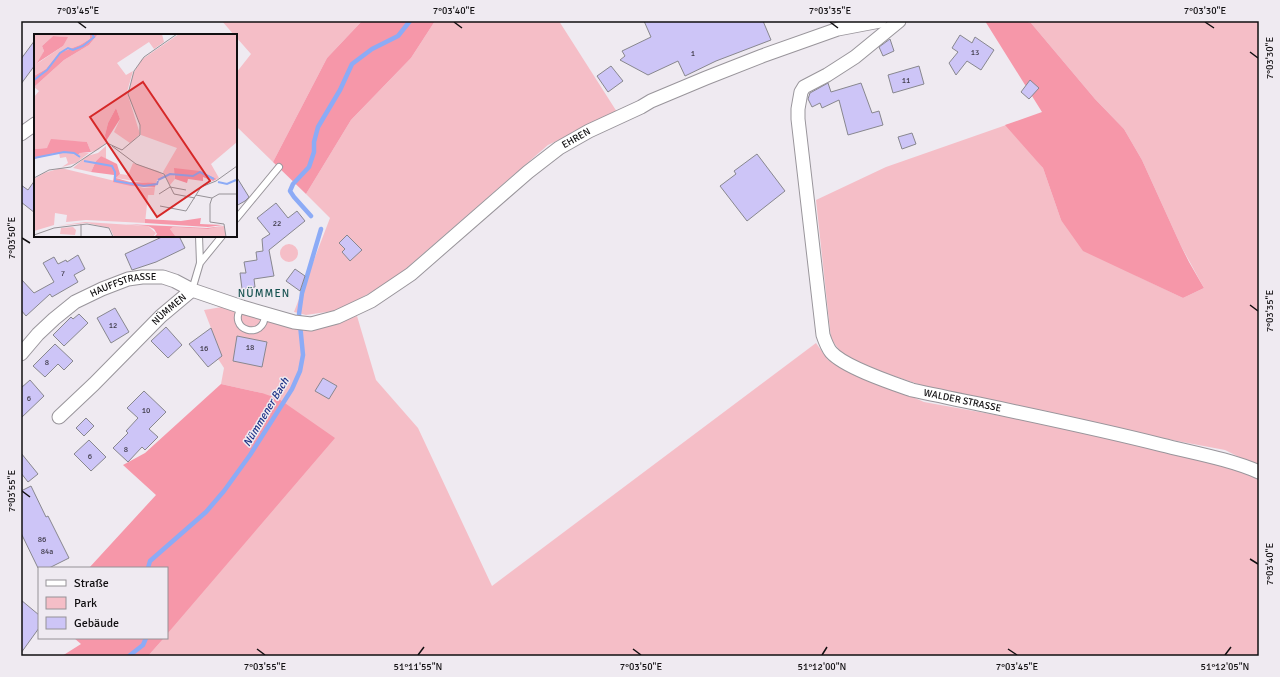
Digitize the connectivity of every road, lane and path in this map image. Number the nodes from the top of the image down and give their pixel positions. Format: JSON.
{"nodes":[{"id":1,"x":880,"y":21,"type":"edge"},
{"id":2,"x":899,"y":21,"type":"edge"},
{"id":3,"x":34,"y":125,"type":"edge"},
{"id":4,"x":21,"y":134,"type":"edge"},
{"id":5,"x":279,"y":167,"type":"dead end"},
{"id":6,"x":237,"y":218,"type":"edge"},
{"id":7,"x":199,"y":237,"type":"edge"},
{"id":8,"x":221,"y":237,"type":"edge"},
{"id":9,"x":200,"y":263,"type":"junction"},
{"id":10,"x":192,"y":290,"type":"junction"},
{"id":11,"x":242,"y":307,"type":"junction"},
{"id":12,"x":265,"y":314,"type":"junction"},
{"id":13,"x":309,"y":324,"type":"joint"},
{"id":14,"x":21,"y":354,"type":"edge"},
{"id":15,"x":59,"y":417,"type":"dead end"},
{"id":16,"x":1259,"y":472,"type":"edge"}],
"edges":[{"from":1,"to":13,"type":"street","name":"EHREN"},
{"from":2,"to":16,"type":"street","name":"WALDER STRASSE"},
{"from":3,"to":4,"type":"street"},
{"from":5,"to":6,"type":"lane"},
{"from":7,"to":9,"type":"lane"},
{"from":8,"to":9,"type":"lane"},
{"from":9,"to":10,"type":"lane"},
{"from":10,"to":11,"type":"street","name":"NÜMMEN"},
{"from":10,"to":14,"type":"street","name":"HAUFFSTRASSE"},
{"from":10,"to":15,"type":"street","name":"NÜMMEN"},
{"from":11,"to":12,"type":"street","name":"NÜMMEN"},
{"from":11,"to":12,"type":"lane"},
{"from":12,"to":13,"type":"street","name":"NÜMMEN"}]}
